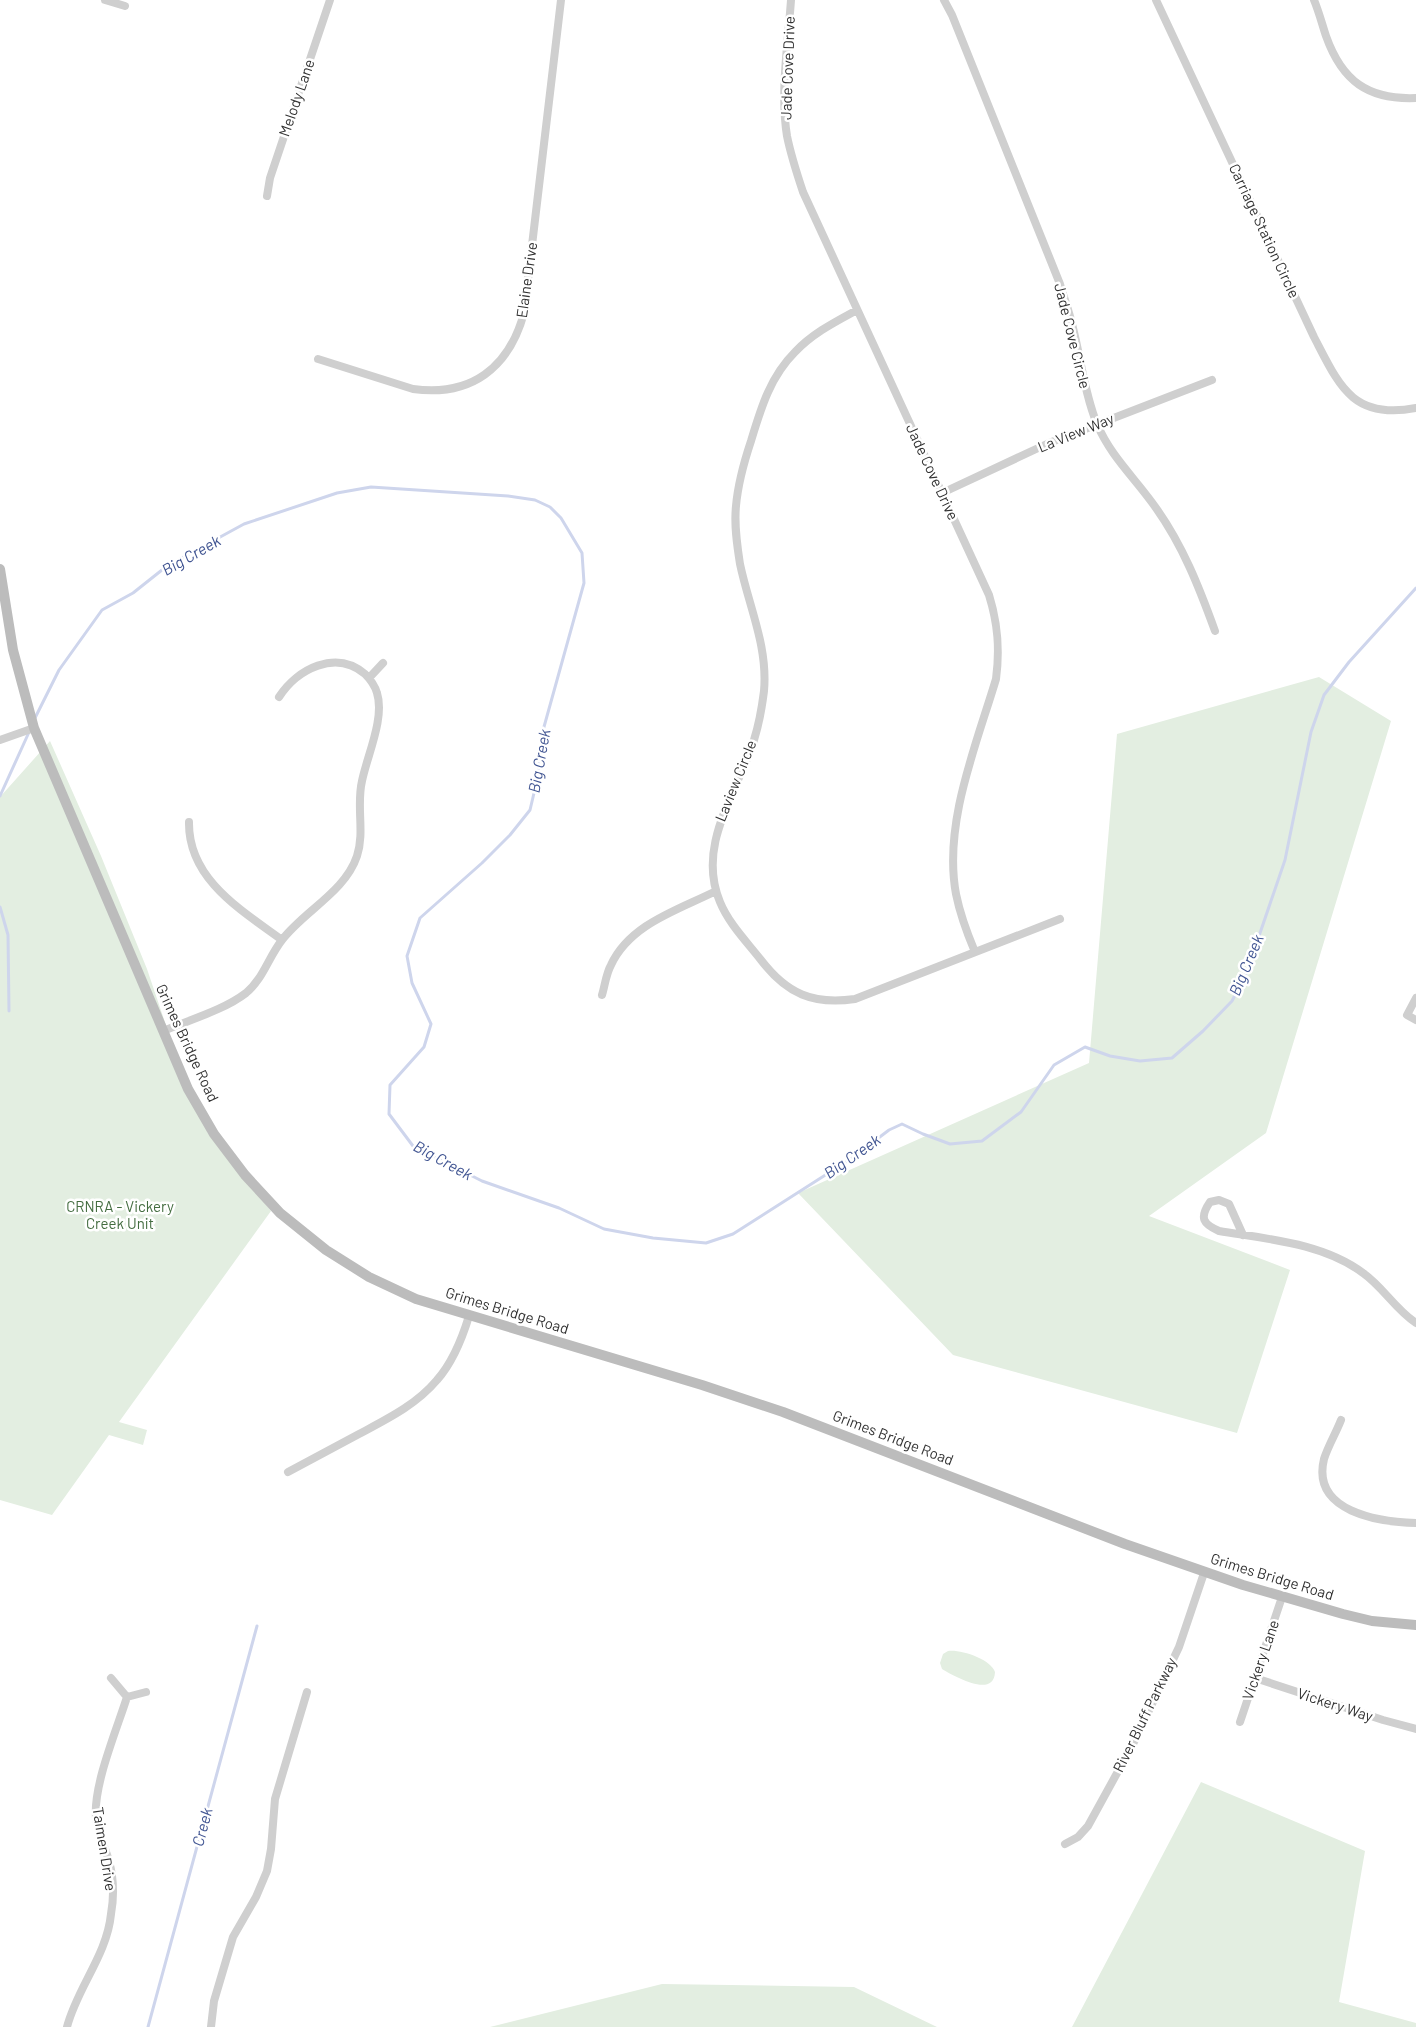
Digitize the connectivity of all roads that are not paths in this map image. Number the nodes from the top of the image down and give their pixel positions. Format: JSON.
{"nodes":[{"id":1,"x":105,"y":0,"type":"edge"},
{"id":2,"x":330,"y":0,"type":"edge"},
{"id":3,"x":561,"y":0,"type":"edge"},
{"id":4,"x":790,"y":0,"type":"edge"},
{"id":5,"x":944,"y":0,"type":"edge"},
{"id":6,"x":1156,"y":0,"type":"edge"},
{"id":7,"x":1314,"y":0,"type":"edge"},
{"id":8,"x":125,"y":6,"type":"dead end"},
{"id":9,"x":1416,"y":98,"type":"edge"},
{"id":10,"x":267,"y":196,"type":"dead end"},
{"id":11,"x":857,"y":310,"type":"junction"},
{"id":12,"x":318,"y":358,"type":"dead end"},
{"id":13,"x":1212,"y":380,"type":"dead end"},
{"id":14,"x":1416,"y":408,"type":"edge"},
{"id":15,"x":1097,"y":424,"type":"junction"},
{"id":16,"x":942,"y":493,"type":"junction"},
{"id":17,"x":0,"y":569,"type":"edge"},
{"id":18,"x":1215,"y":631,"type":"dead end"},
{"id":19,"x":383,"y":663,"type":"dead end"},
{"id":20,"x":369,"y":678,"type":"junction"},
{"id":21,"x":279,"y":697,"type":"dead end"},
{"id":22,"x":34,"y":728,"type":"junction"},
{"id":23,"x":0,"y":740,"type":"edge"},
{"id":24,"x":189,"y":822,"type":"dead end"},
{"id":25,"x":716,"y":891,"type":"junction"},
{"id":26,"x":1060,"y":919,"type":"dead end"},
{"id":27,"x":282,"y":940,"type":"junction"},
{"id":28,"x":975,"y":952,"type":"junction"},
{"id":29,"x":602,"y":995,"type":"dead end"},
{"id":30,"x":1416,"y":998,"type":"edge"},
{"id":31,"x":1416,"y":1020,"type":"edge"},
{"id":32,"x":163,"y":1031,"type":"junction"},
{"id":33,"x":1243,"y":1235,"type":"junction"},
{"id":34,"x":469,"y":1316,"type":"junction"},
{"id":35,"x":1416,"y":1323,"type":"edge"},
{"id":36,"x":1341,"y":1420,"type":"dead end"},
{"id":37,"x":288,"y":1472,"type":"dead end"},
{"id":38,"x":1416,"y":1523,"type":"edge"},
{"id":39,"x":1204,"y":1573,"type":"junction"},
{"id":40,"x":1282,"y":1597,"type":"junction"},
{"id":41,"x":1416,"y":1624,"type":"edge"},
{"id":42,"x":111,"y":1678,"type":"dead end"},
{"id":43,"x":1255,"y":1678,"type":"junction"},
{"id":44,"x":146,"y":1692,"type":"dead end"},
{"id":45,"x":307,"y":1692,"type":"dead end"},
{"id":46,"x":127,"y":1697,"type":"junction"},
{"id":47,"x":1240,"y":1722,"type":"dead end"},
{"id":48,"x":1416,"y":1729,"type":"edge"},
{"id":49,"x":1065,"y":1844,"type":"dead end"},
{"id":50,"x":67,"y":2027,"type":"edge"},
{"id":51,"x":211,"y":2027,"type":"edge"}],
"edges":[{"from":1,"to":8,"type":"street"},
{"from":2,"to":10,"type":"street","name":"Melody Lane"},
{"from":3,"to":12,"type":"street","name":"Elaine Drive"},
{"from":4,"to":11,"type":"street","name":"Jade Cove Drive"},
{"from":5,"to":15,"type":"street","name":"Jade Cove Circle"},
{"from":6,"to":14,"type":"street","name":"Carriage Station Circle"},
{"from":7,"to":9,"type":"street"},
{"from":11,"to":16,"type":"street","name":"Jade Cove Drive"},
{"from":11,"to":25,"type":"street","name":"Laview Circle"},
{"from":13,"to":15,"type":"street","name":"La View Way"},
{"from":15,"to":16,"type":"street","name":"La View Way"},
{"from":15,"to":18,"type":"street","name":"Jade Cove Circle"},
{"from":16,"to":28,"type":"street","name":"Jade Cove Drive"},
{"from":17,"to":22,"type":"street","name":"Grimes Bridge Road"},
{"from":19,"to":20,"type":"street"},
{"from":20,"to":21,"type":"street"},
{"from":20,"to":27,"type":"street"},
{"from":22,"to":23,"type":"street"},
{"from":22,"to":32,"type":"street","name":"Grimes Bridge Road"},
{"from":24,"to":27,"type":"street"},
{"from":25,"to":28,"type":"street","name":"Laview Circle"},
{"from":25,"to":29,"type":"street"},
{"from":26,"to":28,"type":"street","name":"Laview Circle"},
{"from":27,"to":32,"type":"street"},
{"from":30,"to":31,"type":"street"},
{"from":32,"to":34,"type":"street","name":"Grimes Bridge Road"},
{"from":33,"to":33,"type":"street"},
{"from":33,"to":35,"type":"street"},
{"from":34,"to":37,"type":"street"},
{"from":34,"to":39,"type":"street","name":"Grimes Bridge Road"},
{"from":36,"to":38,"type":"street"},
{"from":39,"to":40,"type":"street","name":"Grimes Bridge Road"},
{"from":39,"to":49,"type":"street","name":"River Bluff Parkway"},
{"from":40,"to":41,"type":"street","name":"Grimes Bridge Road"},
{"from":40,"to":43,"type":"street","name":"Vickery Lane"},
{"from":42,"to":46,"type":"street"},
{"from":43,"to":47,"type":"street","name":"Vickery Lane"},
{"from":43,"to":48,"type":"street","name":"Vickery Way"},
{"from":44,"to":46,"type":"street"},
{"from":45,"to":51,"type":"street"},
{"from":46,"to":50,"type":"street","name":"Taimen Drive"}]}
